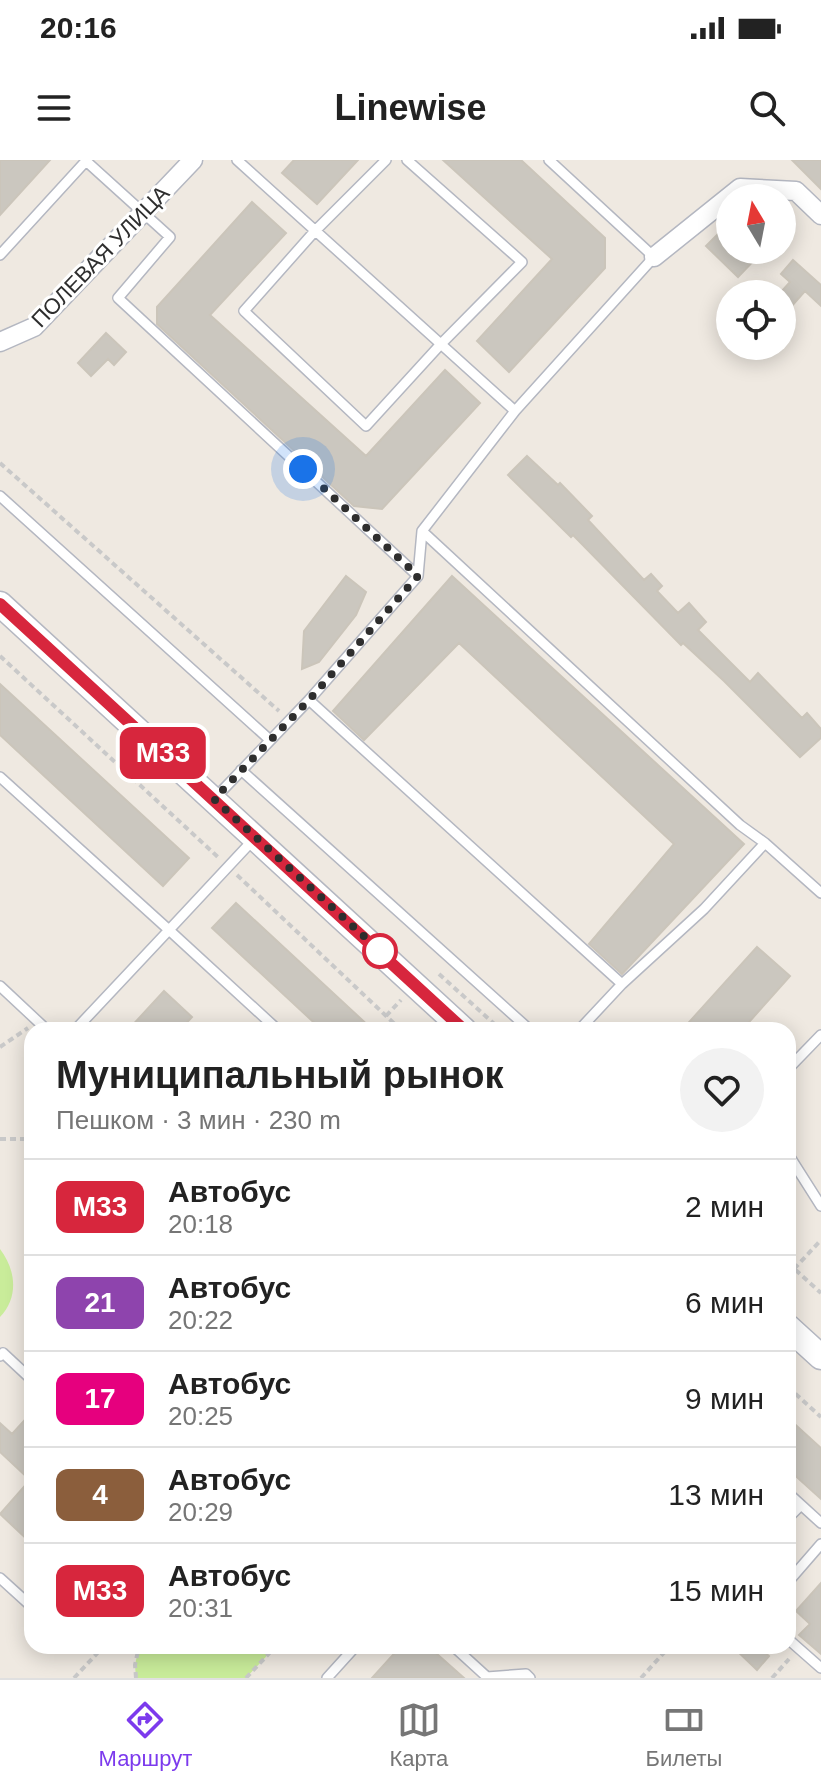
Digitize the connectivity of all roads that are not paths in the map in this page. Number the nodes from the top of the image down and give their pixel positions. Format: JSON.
{"nodes":[{"id":1,"x":193,"y":160,"type":"edge"},
{"id":2,"x":237,"y":160,"type":"edge"},
{"id":3,"x":386,"y":160,"type":"edge"},
{"id":4,"x":407,"y":160,"type":"edge"},
{"id":5,"x":549,"y":160,"type":"edge"},
{"id":6,"x":144,"y":213,"type":"junction"},
{"id":7,"x":821,"y":215,"type":"edge"},
{"id":8,"x":314,"y":232,"type":"junction"},
{"id":9,"x":0,"y":255,"type":"edge"},
{"id":10,"x":654,"y":257,"type":"junction"},
{"id":11,"x":0,"y":342,"type":"edge"},
{"id":12,"x":440,"y":345,"type":"junction"},
{"id":13,"x":515,"y":411,"type":"junction"},
{"id":14,"x":0,"y":496,"type":"edge"},
{"id":15,"x":422,"y":531,"type":"junction"},
{"id":16,"x":418,"y":576,"type":"junction"},
{"id":17,"x":0,"y":604,"type":"edge"},
{"id":18,"x":309,"y":700,"type":"junction"},
{"id":19,"x":270,"y":740,"type":"junction"},
{"id":20,"x":241,"y":770,"type":"junction"},
{"id":21,"x":0,"y":777,"type":"edge"},
{"id":22,"x":214,"y":799,"type":"junction"},
{"id":23,"x":255,"y":838,"type":"junction"},
{"id":24,"x":765,"y":843,"type":"junction"},
{"id":25,"x":821,"y":893,"type":"edge"},
{"id":26,"x":169,"y":930,"type":"junction"},
{"id":27,"x":622,"y":984,"type":"junction"},
{"id":28,"x":0,"y":986,"type":"edge"},
{"id":29,"x":38,"y":1022,"type":"edge"},
{"id":30,"x":83,"y":1022,"type":"edge"},
{"id":31,"x":269,"y":1022,"type":"edge"},
{"id":32,"x":455,"y":1022,"type":"edge"},
{"id":33,"x":521,"y":1022,"type":"edge"},
{"id":34,"x":586,"y":1022,"type":"edge"},
{"id":35,"x":821,"y":1035,"type":"edge"},
{"id":36,"x":796,"y":1061,"type":"edge"},
{"id":37,"x":796,"y":1167,"type":"edge"},
{"id":38,"x":821,"y":1206,"type":"edge"},
{"id":39,"x":796,"y":1334,"type":"edge"},
{"id":40,"x":0,"y":1356,"type":"edge"},
{"id":41,"x":821,"y":1357,"type":"edge"},
{"id":42,"x":24,"y":1373,"type":"edge"},
{"id":43,"x":796,"y":1500,"type":"edge"},
{"id":44,"x":801,"y":1505,"type":"junction"},
{"id":45,"x":796,"y":1510,"type":"edge"},
{"id":46,"x":821,"y":1523,"type":"edge"},
{"id":47,"x":821,"y":1544,"type":"edge"},
{"id":48,"x":796,"y":1573,"type":"edge"},
{"id":49,"x":0,"y":1578,"type":"edge"},
{"id":50,"x":24,"y":1600,"type":"edge"},
{"id":51,"x":796,"y":1646,"type":"edge"},
{"id":52,"x":349,"y":1654,"type":"edge"},
{"id":53,"x":462,"y":1654,"type":"edge"},
{"id":54,"x":821,"y":1668,"type":"edge"},
{"id":55,"x":327,"y":1678,"type":"edge"},
{"id":56,"x":530,"y":1678,"type":"edge"}],
"edges":[{"from":1,"to":6,"type":"street","name":"ПОЛЕВАЯ УЛИЦА"},
{"from":2,"to":8,"type":"lane"},
{"from":3,"to":8,"type":"lane"},
{"from":4,"to":12,"type":"lane"},
{"from":5,"to":10,"type":"lane"},
{"from":6,"to":9,"type":"lane"},
{"from":6,"to":11,"type":"street","name":"ПОЛЕВАЯ УЛИЦА"},
{"from":6,"to":16,"type":"lane"},
{"from":7,"to":10,"type":"street"},
{"from":8,"to":12,"type":"lane"},
{"from":8,"to":12,"type":"lane"},
{"from":10,"to":13,"type":"lane"},
{"from":12,"to":13,"type":"lane"},
{"from":13,"to":15,"type":"lane"},
{"from":14,"to":19,"type":"lane"},
{"from":15,"to":16,"type":"lane"},
{"from":15,"to":24,"type":"lane"},
{"from":16,"to":18,"type":"lane"},
{"from":17,"to":22,"type":"main road"},
{"from":18,"to":19,"type":"lane"},
{"from":18,"to":27,"type":"lane"},
{"from":19,"to":20,"type":"lane"},
{"from":20,"to":22,"type":"lane"},
{"from":20,"to":33,"type":"lane"},
{"from":21,"to":26,"type":"lane"},
{"from":22,"to":23,"type":"main road"},
{"from":23,"to":26,"type":"lane"},
{"from":23,"to":32,"type":"main road"},
{"from":24,"to":25,"type":"lane"},
{"from":24,"to":27,"type":"lane"},
{"from":26,"to":30,"type":"lane"},
{"from":26,"to":31,"type":"lane"},
{"from":27,"to":34,"type":"lane"},
{"from":28,"to":29,"type":"lane"},
{"from":35,"to":36,"type":"lane"},
{"from":37,"to":38,"type":"lane"},
{"from":39,"to":41,"type":"main road"},
{"from":40,"to":42,"type":"lane"},
{"from":43,"to":44,"type":"lane"},
{"from":44,"to":45,"type":"lane"},
{"from":44,"to":46,"type":"lane"},
{"from":47,"to":48,"type":"lane"},
{"from":49,"to":50,"type":"lane"},
{"from":51,"to":54,"type":"lane"},
{"from":52,"to":55,"type":"lane"},
{"from":53,"to":56,"type":"lane"}]}
